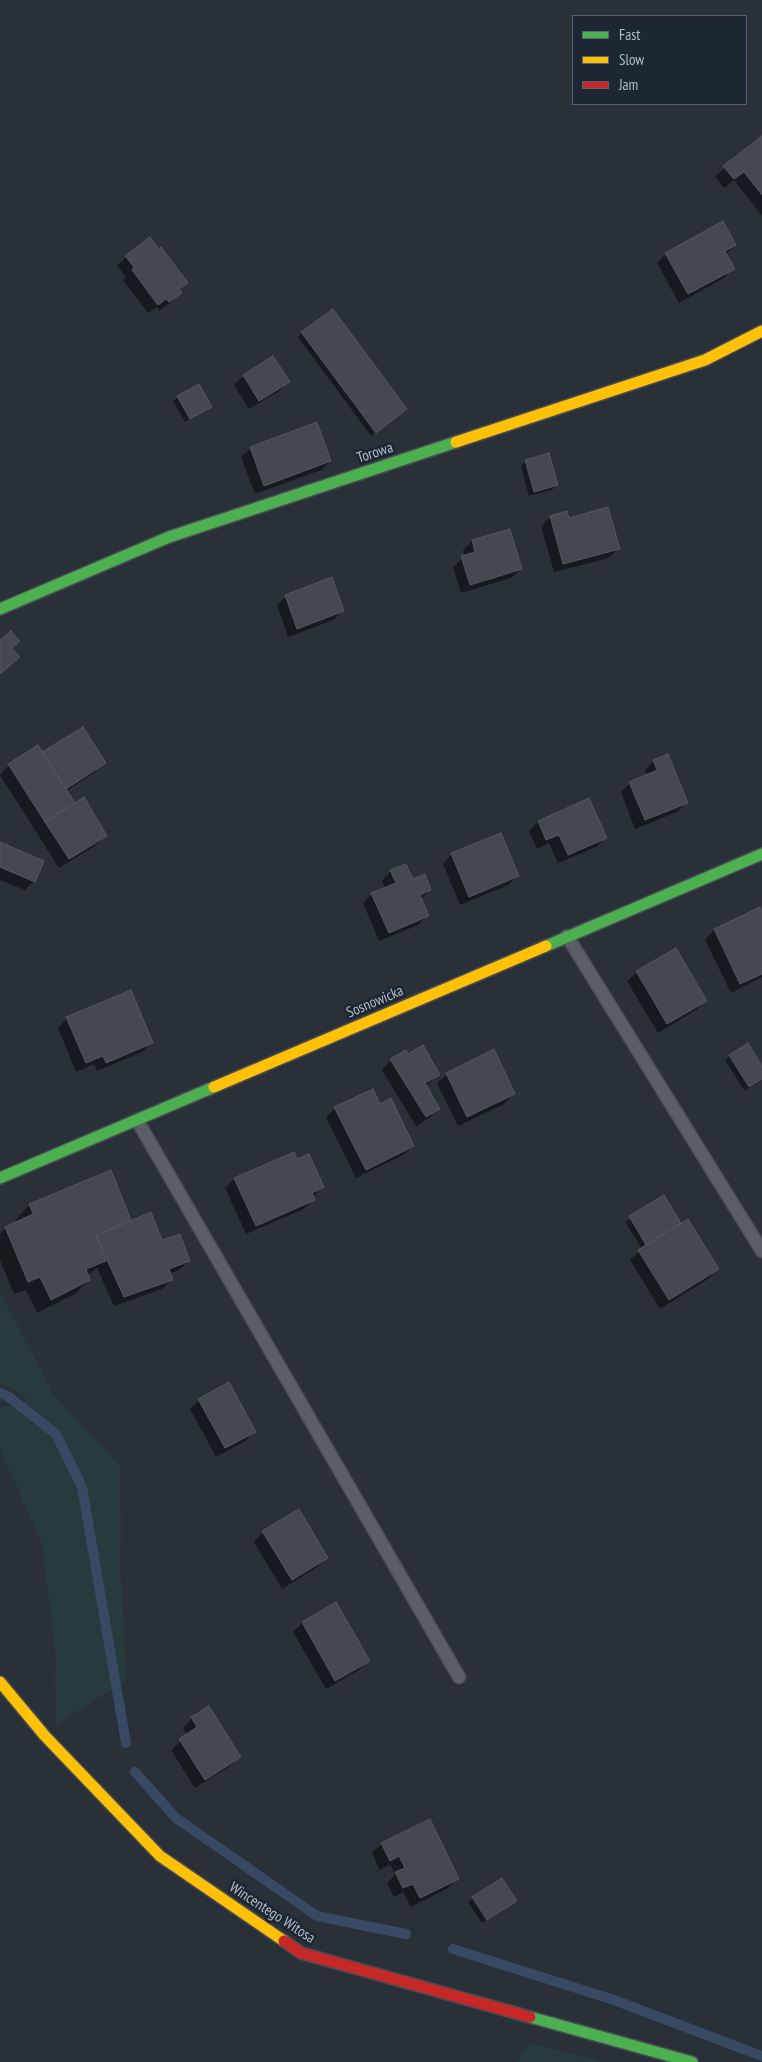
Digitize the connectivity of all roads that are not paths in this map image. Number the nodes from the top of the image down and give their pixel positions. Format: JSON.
{"nodes":[{"id":1,"x":762,"y":332,"type":"edge"},
{"id":2,"x":0,"y":610,"type":"edge"},
{"id":3,"x":762,"y":854,"type":"edge"},
{"id":4,"x":568,"y":936,"type":"junction"},
{"id":5,"x":137,"y":1120,"type":"junction"},
{"id":6,"x":0,"y":1178,"type":"edge"},
{"id":7,"x":762,"y":1250,"type":"edge"},
{"id":8,"x":459,"y":1677,"type":"dead end"},
{"id":9,"x":0,"y":1682,"type":"edge"},
{"id":10,"x":692,"y":2062,"type":"edge"}],
"edges":[{"from":1,"to":2,"type":"street","name":"Torowa"},
{"from":3,"to":4,"type":"street","name":"Sosnowicka"},
{"from":4,"to":5,"type":"street","name":"Sosnowicka"},
{"from":4,"to":7,"type":"lane"},
{"from":5,"to":6,"type":"street","name":"Sosnowicka"},
{"from":5,"to":8,"type":"lane"},
{"from":9,"to":10,"type":"street","name":"Wincentego Witosa"}]}
